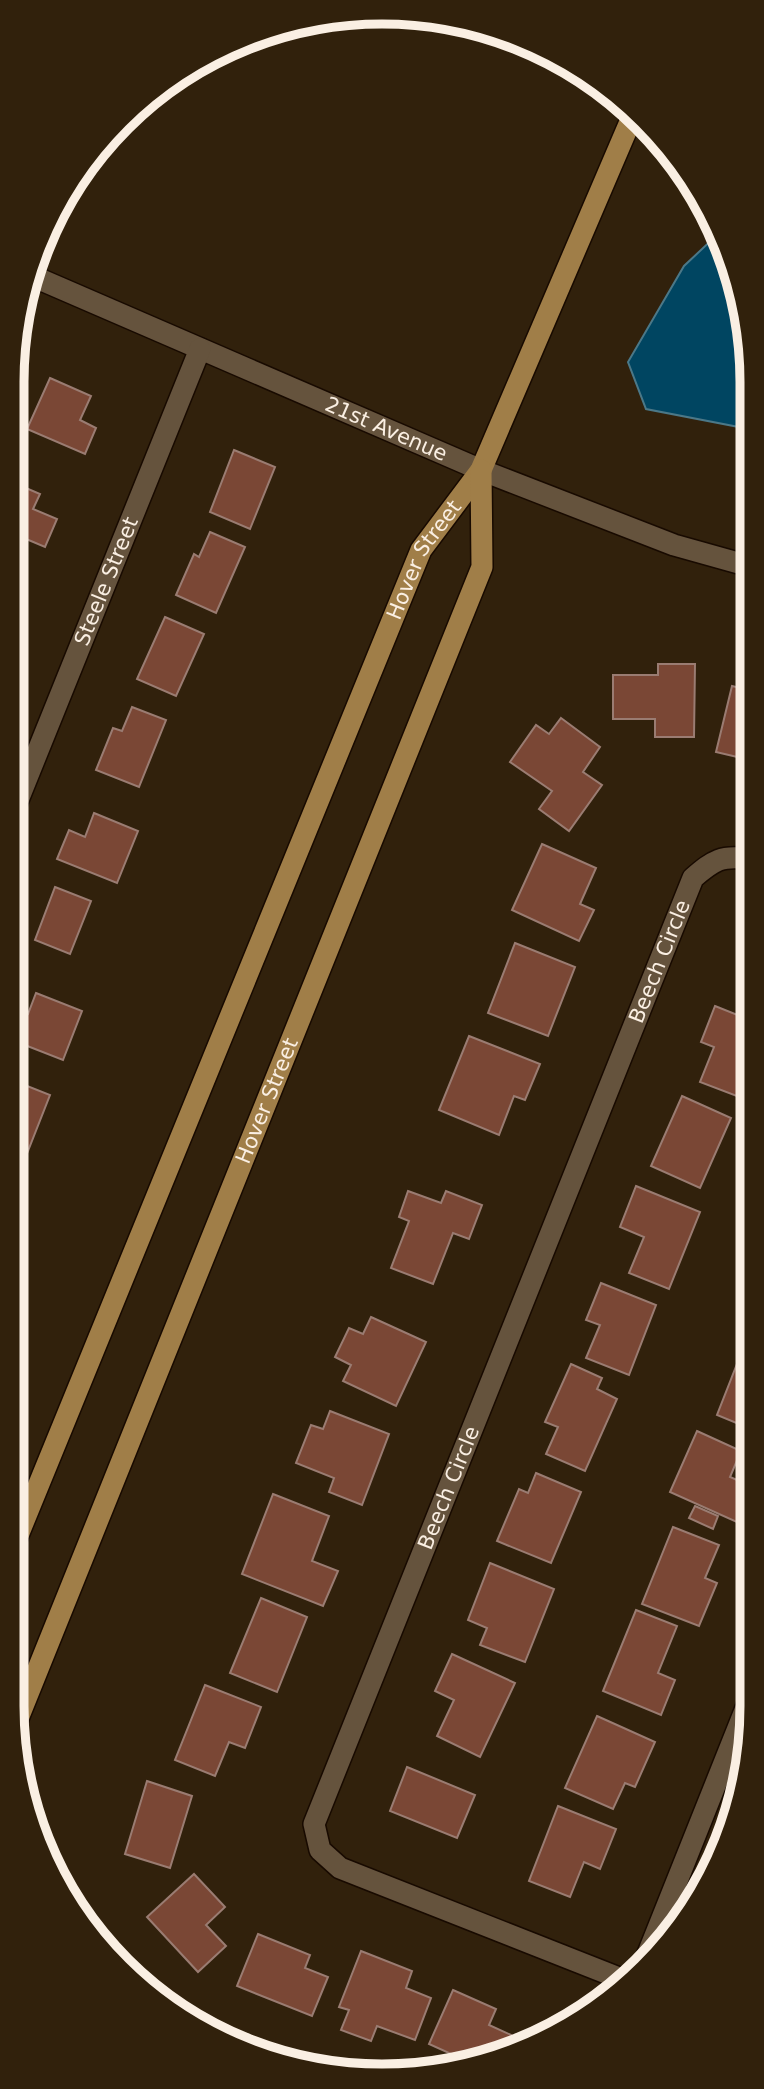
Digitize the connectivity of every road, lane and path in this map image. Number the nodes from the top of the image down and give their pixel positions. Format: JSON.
{"nodes":[{"id":1,"x":629,"y":124,"type":"edge"},
{"id":2,"x":40,"y":279,"type":"edge"},
{"id":3,"x":200,"y":349,"type":"junction"},
{"id":4,"x":481,"y":470,"type":"junction"},
{"id":5,"x":740,"y":563,"type":"edge"},
{"id":6,"x":24,"y":785,"type":"edge"},
{"id":7,"x":740,"y":858,"type":"edge"},
{"id":8,"x":24,"y":1521,"type":"edge"},
{"id":9,"x":24,"y":1704,"type":"edge"},
{"id":10,"x":739,"y":1725,"type":"edge"},
{"id":11,"x":653,"y":1940,"type":"edge"},
{"id":12,"x":617,"y":1977,"type":"edge"}],
"edges":[{"from":1,"to":4,"type":"main road","name":"Hover Street"},
{"from":2,"to":3,"type":"street","name":"21st Avenue"},
{"from":3,"to":4,"type":"street","name":"21st Avenue"},
{"from":3,"to":6,"type":"street","name":"Steele Street"},
{"from":4,"to":5,"type":"street","name":"21st Avenue"},
{"from":4,"to":8,"type":"main road","name":"Hover Street"},
{"from":4,"to":9,"type":"main road","name":"Hover Street"},
{"from":7,"to":12,"type":"street","name":"Beech Circle"},
{"from":10,"to":11,"type":"street"}]}
